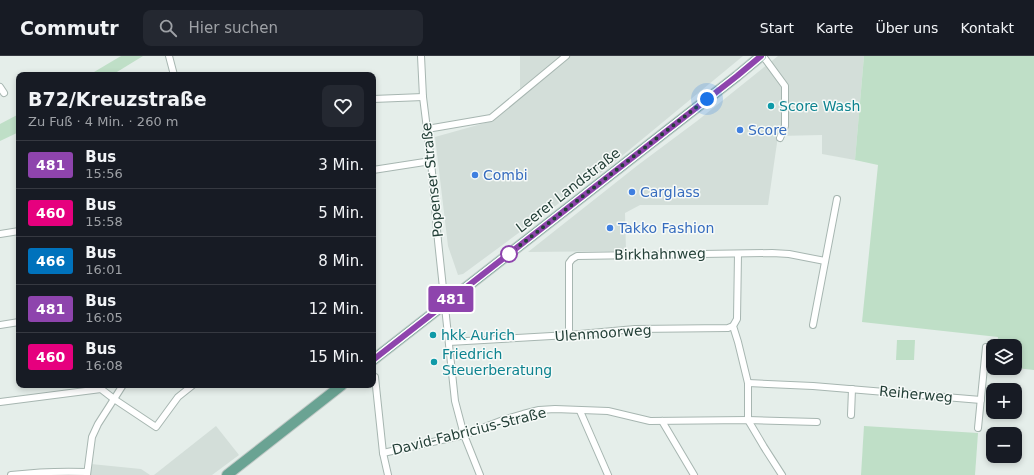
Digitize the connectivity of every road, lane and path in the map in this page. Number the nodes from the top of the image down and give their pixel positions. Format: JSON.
{"nodes":[{"id":1,"x":169,"y":56,"type":"edge"},
{"id":2,"x":421,"y":56,"type":"edge"},
{"id":3,"x":566,"y":56,"type":"edge"},
{"id":4,"x":762,"y":56,"type":"edge"},
{"id":5,"x":173,"y":72,"type":"edge"},
{"id":6,"x":423,"y":97,"type":"junction"},
{"id":7,"x":376,"y":99,"type":"edge"},
{"id":8,"x":427,"y":129,"type":"junction"},
{"id":9,"x":780,"y":138,"type":"dead end"},
{"id":10,"x":431,"y":161,"type":"junction"},
{"id":11,"x":376,"y":170,"type":"edge"},
{"id":12,"x":837,"y":199,"type":"dead end"},
{"id":13,"x":16,"y":231,"type":"edge"},
{"id":14,"x":0,"y":234,"type":"edge"},
{"id":15,"x":738,"y":254,"type":"junction"},
{"id":16,"x":825,"y":261,"type":"junction"},
{"id":17,"x":445,"y":304,"type":"junction"},
{"id":18,"x":16,"y":322,"type":"edge"},
{"id":19,"x":0,"y":325,"type":"edge"},
{"id":20,"x":813,"y":325,"type":"dead end"},
{"id":21,"x":732,"y":326,"type":"junction"},
{"id":22,"x":569,"y":335,"type":"junction"},
{"id":23,"x":449,"y":342,"type":"junction"},
{"id":24,"x":986,"y":347,"type":"dead end"},
{"id":25,"x":376,"y":358,"type":"edge"},
{"id":26,"x":376,"y":377,"type":"dead end"},
{"id":27,"x":748,"y":383,"type":"junction"},
{"id":28,"x":121,"y":388,"type":"edge"},
{"id":29,"x":189,"y":388,"type":"edge"},
{"id":30,"x":338,"y":388,"type":"edge"},
{"id":31,"x":852,"y":388,"type":"junction"},
{"id":32,"x":114,"y":399,"type":"junction"},
{"id":33,"x":981,"y":400,"type":"junction"},
{"id":34,"x":0,"y":402,"type":"edge"},
{"id":35,"x":580,"y":411,"type":"junction"},
{"id":36,"x":851,"y":415,"type":"dead end"},
{"id":37,"x":748,"y":420,"type":"junction"},
{"id":38,"x":662,"y":421,"type":"junction"},
{"id":39,"x":817,"y":422,"type":"dead end"},
{"id":40,"x":978,"y":428,"type":"dead end"},
{"id":41,"x":464,"y":434,"type":"junction"},
{"id":42,"x":383,"y":453,"type":"junction"},
{"id":43,"x":87,"y":474,"type":"edge"},
{"id":44,"x":11,"y":475,"type":"edge"},
{"id":45,"x":227,"y":475,"type":"edge"},
{"id":46,"x":388,"y":475,"type":"edge"},
{"id":47,"x":480,"y":475,"type":"edge"},
{"id":48,"x":608,"y":475,"type":"edge"},
{"id":49,"x":694,"y":475,"type":"edge"},
{"id":50,"x":782,"y":475,"type":"edge"}],
"edges":[{"from":1,"to":5,"type":"street"},
{"from":2,"to":6,"type":"street","name":"Popenser Straße"},
{"from":3,"to":8,"type":"street"},
{"from":4,"to":9,"type":"street"},
{"from":4,"to":17,"type":"main road","name":"Leerer Landstraße"},
{"from":6,"to":7,"type":"street"},
{"from":6,"to":8,"type":"street","name":"Popenser Straße"},
{"from":8,"to":10,"type":"street","name":"Popenser Straße"},
{"from":10,"to":11,"type":"street"},
{"from":10,"to":17,"type":"street","name":"Popenser Straße"},
{"from":12,"to":16,"type":"street"},
{"from":13,"to":14,"type":"street"},
{"from":15,"to":16,"type":"street","name":"Birkhahnweg"},
{"from":15,"to":21,"type":"street"},
{"from":15,"to":22,"type":"street","name":"Birkhahnweg"},
{"from":16,"to":20,"type":"street"},
{"from":17,"to":23,"type":"street","name":"Popenser Straße"},
{"from":17,"to":25,"type":"main road","name":"Leerer Landstraße"},
{"from":18,"to":19,"type":"street"},
{"from":21,"to":22,"type":"street","name":"Ulenmoorweg"},
{"from":21,"to":27,"type":"street"},
{"from":22,"to":23,"type":"street","name":"Ulenmoorweg"},
{"from":23,"to":41,"type":"street","name":"Popenser Straße"},
{"from":24,"to":33,"type":"street"},
{"from":26,"to":42,"type":"street"},
{"from":27,"to":31,"type":"street","name":"Reiherweg"},
{"from":27,"to":37,"type":"street"},
{"from":28,"to":32,"type":"street"},
{"from":29,"to":32,"type":"street"},
{"from":30,"to":45,"type":"main road"},
{"from":31,"to":33,"type":"street","name":"Reiherweg"},
{"from":31,"to":36,"type":"street"},
{"from":32,"to":34,"type":"street"},
{"from":32,"to":43,"type":"street"},
{"from":33,"to":40,"type":"street"},
{"from":35,"to":38,"type":"street","name":"David-Fabricius-Straße"},
{"from":35,"to":41,"type":"street","name":"David-Fabricius-Straße"},
{"from":35,"to":48,"type":"street"},
{"from":37,"to":38,"type":"street","name":"David-Fabricius-Straße"},
{"from":37,"to":39,"type":"street","name":"David-Fabricius-Straße"},
{"from":37,"to":50,"type":"street"},
{"from":38,"to":49,"type":"street"},
{"from":41,"to":42,"type":"street","name":"David-Fabricius-Straße"},
{"from":41,"to":47,"type":"street","name":"Popenser Straße"},
{"from":42,"to":46,"type":"street"},
{"from":43,"to":44,"type":"street"}]}
